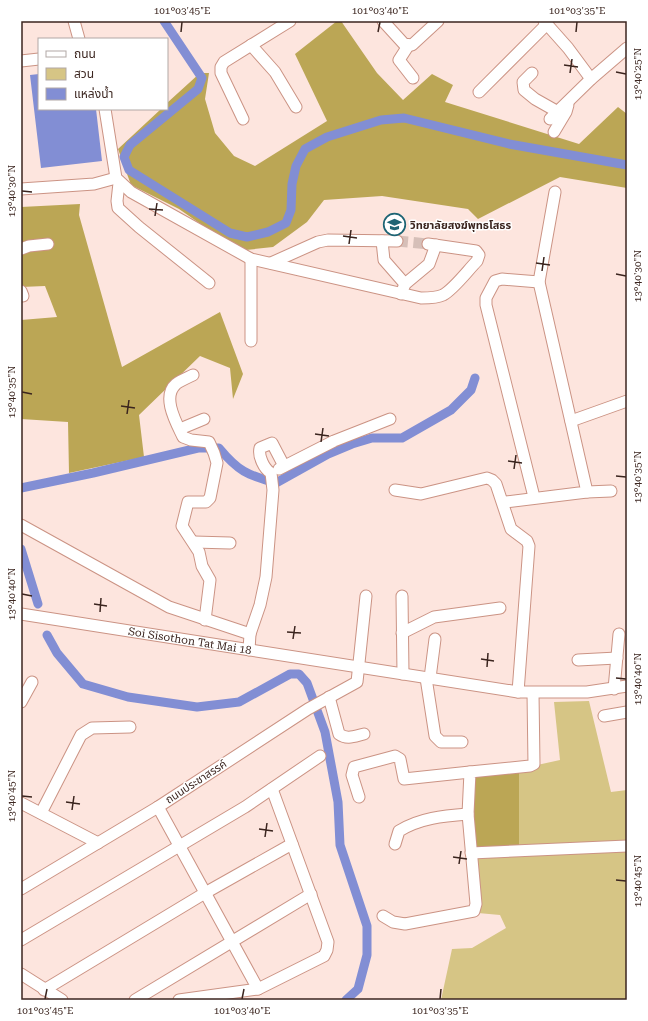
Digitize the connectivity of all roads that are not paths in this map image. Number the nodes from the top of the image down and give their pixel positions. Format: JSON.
{"nodes":[{"id":1,"x":74,"y":21,"type":"edge"},
{"id":2,"x":290,"y":21,"type":"edge"},
{"id":3,"x":382,"y":21,"type":"edge"},
{"id":4,"x":438,"y":21,"type":"edge"},
{"id":5,"x":546,"y":22,"type":"edge"},
{"id":6,"x":79,"y":38,"type":"edge"},
{"id":7,"x":251,"y":45,"type":"junction"},
{"id":8,"x":408,"y":46,"type":"junction"},
{"id":9,"x":627,"y":48,"type":"edge"},
{"id":10,"x":38,"y":58,"type":"edge"},
{"id":11,"x":21,"y":61,"type":"edge"},
{"id":12,"x":532,"y":73,"type":"dead end"},
{"id":13,"x":413,"y":78,"type":"dead end"},
{"id":14,"x":591,"y":79,"type":"junction"},
{"id":15,"x":479,"y":92,"type":"dead end"},
{"id":16,"x":566,"y":103,"type":"junction"},
{"id":17,"x":296,"y":107,"type":"dead end"},
{"id":18,"x":104,"y":110,"type":"edge"},
{"id":19,"x":243,"y":119,"type":"dead end"},
{"id":20,"x":554,"y":132,"type":"dead end"},
{"id":21,"x":118,"y":180,"type":"junction"},
{"id":22,"x":21,"y":189,"type":"edge"},
{"id":23,"x":555,"y":192,"type":"dead end"},
{"id":24,"x":382,"y":241,"type":"junction"},
{"id":25,"x":397,"y":241,"type":"tunnel mouth"},
{"id":26,"x":48,"y":244,"type":"dead end"},
{"id":27,"x":21,"y":249,"type":"edge"},
{"id":28,"x":251,"y":259,"type":"junction"},
{"id":29,"x":271,"y":263,"type":"junction"},
{"id":30,"x":539,"y":282,"type":"junction"},
{"id":31,"x":209,"y":283,"type":"dead end"},
{"id":32,"x":403,"y":289,"type":"junction"},
{"id":33,"x":251,"y":341,"type":"dead end"},
{"id":34,"x":193,"y":375,"type":"dead end"},
{"id":35,"x":627,"y":401,"type":"edge"},
{"id":36,"x":204,"y":419,"type":"dead end"},
{"id":37,"x":390,"y":419,"type":"dead end"},
{"id":38,"x":571,"y":421,"type":"junction"},
{"id":39,"x":180,"y":429,"type":"junction"},
{"id":40,"x":284,"y":466,"type":"junction"},
{"id":41,"x":272,"y":481,"type":"junction"},
{"id":42,"x":395,"y":490,"type":"dead end"},
{"id":43,"x":611,"y":491,"type":"dead end"},
{"id":44,"x":588,"y":492,"type":"junction"},
{"id":45,"x":534,"y":497,"type":"junction"},
{"id":46,"x":506,"y":502,"type":"dead end"},
{"id":47,"x":21,"y":525,"type":"edge"},
{"id":48,"x":194,"y":542,"type":"junction"},
{"id":49,"x":230,"y":543,"type":"dead end"},
{"id":50,"x":366,"y":596,"type":"dead end"},
{"id":51,"x":402,"y":596,"type":"dead end"},
{"id":52,"x":500,"y":608,"type":"dead end"},
{"id":53,"x":21,"y":614,"type":"edge"},
{"id":54,"x":205,"y":620,"type":"junction"},
{"id":55,"x":402,"y":633,"type":"junction"},
{"id":56,"x":250,"y":634,"type":"junction"},
{"id":57,"x":619,"y":634,"type":"dead end"},
{"id":58,"x":435,"y":639,"type":"dead end"},
{"id":59,"x":249,"y":650,"type":"junction"},
{"id":60,"x":617,"y":658,"type":"junction"},
{"id":61,"x":578,"y":660,"type":"dead end"},
{"id":62,"x":359,"y":667,"type":"junction"},
{"id":63,"x":403,"y":674,"type":"junction"},
{"id":64,"x":428,"y":678,"type":"junction"},
{"id":65,"x":32,"y":682,"type":"dead end"},
{"id":66,"x":627,"y":686,"type":"edge"},
{"id":67,"x":614,"y":689,"type":"junction"},
{"id":68,"x":518,"y":692,"type":"junction"},
{"id":69,"x":533,"y":693,"type":"junction"},
{"id":70,"x":327,"y":699,"type":"junction"},
{"id":71,"x":21,"y":702,"type":"edge"},
{"id":72,"x":627,"y":712,"type":"edge"},
{"id":73,"x":604,"y":716,"type":"dead end"},
{"id":74,"x":130,"y":727,"type":"dead end"},
{"id":75,"x":364,"y":734,"type":"dead end"},
{"id":76,"x":462,"y":742,"type":"dead end"},
{"id":77,"x":320,"y":756,"type":"dead end"},
{"id":78,"x":470,"y":772,"type":"junction"},
{"id":79,"x":272,"y":789,"type":"junction"},
{"id":80,"x":360,"y":798,"type":"dead end"},
{"id":81,"x":21,"y":803,"type":"edge"},
{"id":82,"x":158,"y":807,"type":"junction"},
{"id":83,"x":41,"y":813,"type":"junction"},
{"id":84,"x":468,"y":814,"type":"junction"},
{"id":85,"x":98,"y":843,"type":"junction"},
{"id":86,"x":292,"y":844,"type":"junction"},
{"id":87,"x":395,"y":844,"type":"dead end"},
{"id":88,"x":179,"y":846,"type":"junction"},
{"id":89,"x":627,"y":846,"type":"edge"},
{"id":90,"x":471,"y":853,"type":"junction"},
{"id":91,"x":21,"y":889,"type":"edge"},
{"id":92,"x":204,"y":893,"type":"junction"},
{"id":93,"x":311,"y":894,"type":"junction"},
{"id":94,"x":383,"y":916,"type":"dead end"},
{"id":95,"x":21,"y":940,"type":"edge"},
{"id":96,"x":231,"y":942,"type":"junction"},
{"id":97,"x":21,"y":974,"type":"edge"},
{"id":98,"x":258,"y":989,"type":"junction"},
{"id":99,"x":44,"y":990,"type":"junction"},
{"id":100,"x":62,"y":1000,"type":"edge"},
{"id":101,"x":135,"y":1000,"type":"edge"},
{"id":102,"x":179,"y":1000,"type":"edge"}],
"edges":[{"from":1,"to":6,"type":"street"},
{"from":2,"to":7,"type":"street"},
{"from":3,"to":8,"type":"street"},
{"from":4,"to":8,"type":"street"},
{"from":5,"to":14,"type":"street"},
{"from":5,"to":15,"type":"street"},
{"from":7,"to":17,"type":"street"},
{"from":7,"to":19,"type":"street"},
{"from":8,"to":13,"type":"street"},
{"from":9,"to":14,"type":"street"},
{"from":10,"to":11,"type":"street"},
{"from":12,"to":16,"type":"street"},
{"from":14,"to":16,"type":"street"},
{"from":16,"to":20,"type":"street"},
{"from":18,"to":21,"type":"street"},
{"from":21,"to":22,"type":"street"},
{"from":21,"to":28,"type":"street"},
{"from":21,"to":31,"type":"street"},
{"from":23,"to":30,"type":"street"},
{"from":24,"to":25,"type":"street"},
{"from":24,"to":29,"type":"street"},
{"from":24,"to":32,"type":"street"},
{"from":26,"to":27,"type":"street"},
{"from":28,"to":29,"type":"street"},
{"from":28,"to":33,"type":"street"},
{"from":29,"to":32,"type":"street"},
{"from":30,"to":38,"type":"street"},
{"from":30,"to":45,"type":"street"},
{"from":32,"to":32,"type":"street"},
{"from":34,"to":39,"type":"street"},
{"from":35,"to":38,"type":"street"},
{"from":36,"to":39,"type":"street"},
{"from":37,"to":40,"type":"street"},
{"from":38,"to":44,"type":"street"},
{"from":39,"to":48,"type":"street"},
{"from":40,"to":41,"type":"street"},
{"from":40,"to":41,"type":"street"},
{"from":41,"to":56,"type":"street"},
{"from":42,"to":68,"type":"street"},
{"from":43,"to":44,"type":"street"},
{"from":44,"to":45,"type":"street"},
{"from":45,"to":46,"type":"street"},
{"from":47,"to":54,"type":"street"},
{"from":48,"to":49,"type":"street"},
{"from":48,"to":54,"type":"street"},
{"from":50,"to":62,"type":"street"},
{"from":51,"to":55,"type":"street"},
{"from":52,"to":55,"type":"street"},
{"from":53,"to":59,"type":"street","name":"Soi Sisothon Tat Mai 18"},
{"from":54,"to":56,"type":"street"},
{"from":55,"to":63,"type":"street"},
{"from":56,"to":59,"type":"street"},
{"from":57,"to":60,"type":"street"},
{"from":58,"to":64,"type":"street"},
{"from":59,"to":62,"type":"street","name":"Soi Sisothon Tat Mai 18"},
{"from":60,"to":61,"type":"street"},
{"from":60,"to":67,"type":"street"},
{"from":62,"to":63,"type":"street","name":"Soi Sisothon Tat Mai 18"},
{"from":62,"to":70,"type":"street","name":"ถนนประชาสรรค์"},
{"from":63,"to":64,"type":"street","name":"Soi Sisothon Tat Mai 18"},
{"from":64,"to":68,"type":"street","name":"Soi Sisothon Tat Mai 18"},
{"from":64,"to":76,"type":"street"},
{"from":65,"to":71,"type":"street"},
{"from":66,"to":67,"type":"street","name":"Soi Sisothon Tat Mai 18"},
{"from":67,"to":69,"type":"street","name":"Soi Sisothon Tat Mai 18"},
{"from":68,"to":69,"type":"street","name":"Soi Sisothon Tat Mai 18"},
{"from":69,"to":78,"type":"street"},
{"from":70,"to":75,"type":"street"},
{"from":70,"to":82,"type":"street","name":"ถนนประชาสรรค์"},
{"from":72,"to":73,"type":"street"},
{"from":74,"to":83,"type":"street"},
{"from":77,"to":79,"type":"street"},
{"from":78,"to":80,"type":"street"},
{"from":78,"to":84,"type":"street"},
{"from":79,"to":86,"type":"street"},
{"from":79,"to":88,"type":"street"},
{"from":81,"to":83,"type":"street"},
{"from":82,"to":85,"type":"street","name":"ถนนประชาสรรค์"},
{"from":82,"to":88,"type":"street"},
{"from":83,"to":85,"type":"street"},
{"from":84,"to":87,"type":"street"},
{"from":84,"to":90,"type":"street"},
{"from":85,"to":91,"type":"street","name":"ถนนประชาสรรค์"},
{"from":86,"to":92,"type":"street"},
{"from":86,"to":93,"type":"street"},
{"from":88,"to":92,"type":"street"},
{"from":88,"to":95,"type":"street"},
{"from":89,"to":90,"type":"street"},
{"from":90,"to":94,"type":"street"},
{"from":92,"to":96,"type":"street"},
{"from":92,"to":99,"type":"street"},
{"from":93,"to":96,"type":"street"},
{"from":93,"to":98,"type":"street"},
{"from":96,"to":98,"type":"street"},
{"from":96,"to":101,"type":"street"},
{"from":97,"to":99,"type":"street"},
{"from":98,"to":102,"type":"street"},
{"from":99,"to":100,"type":"street"}]}
